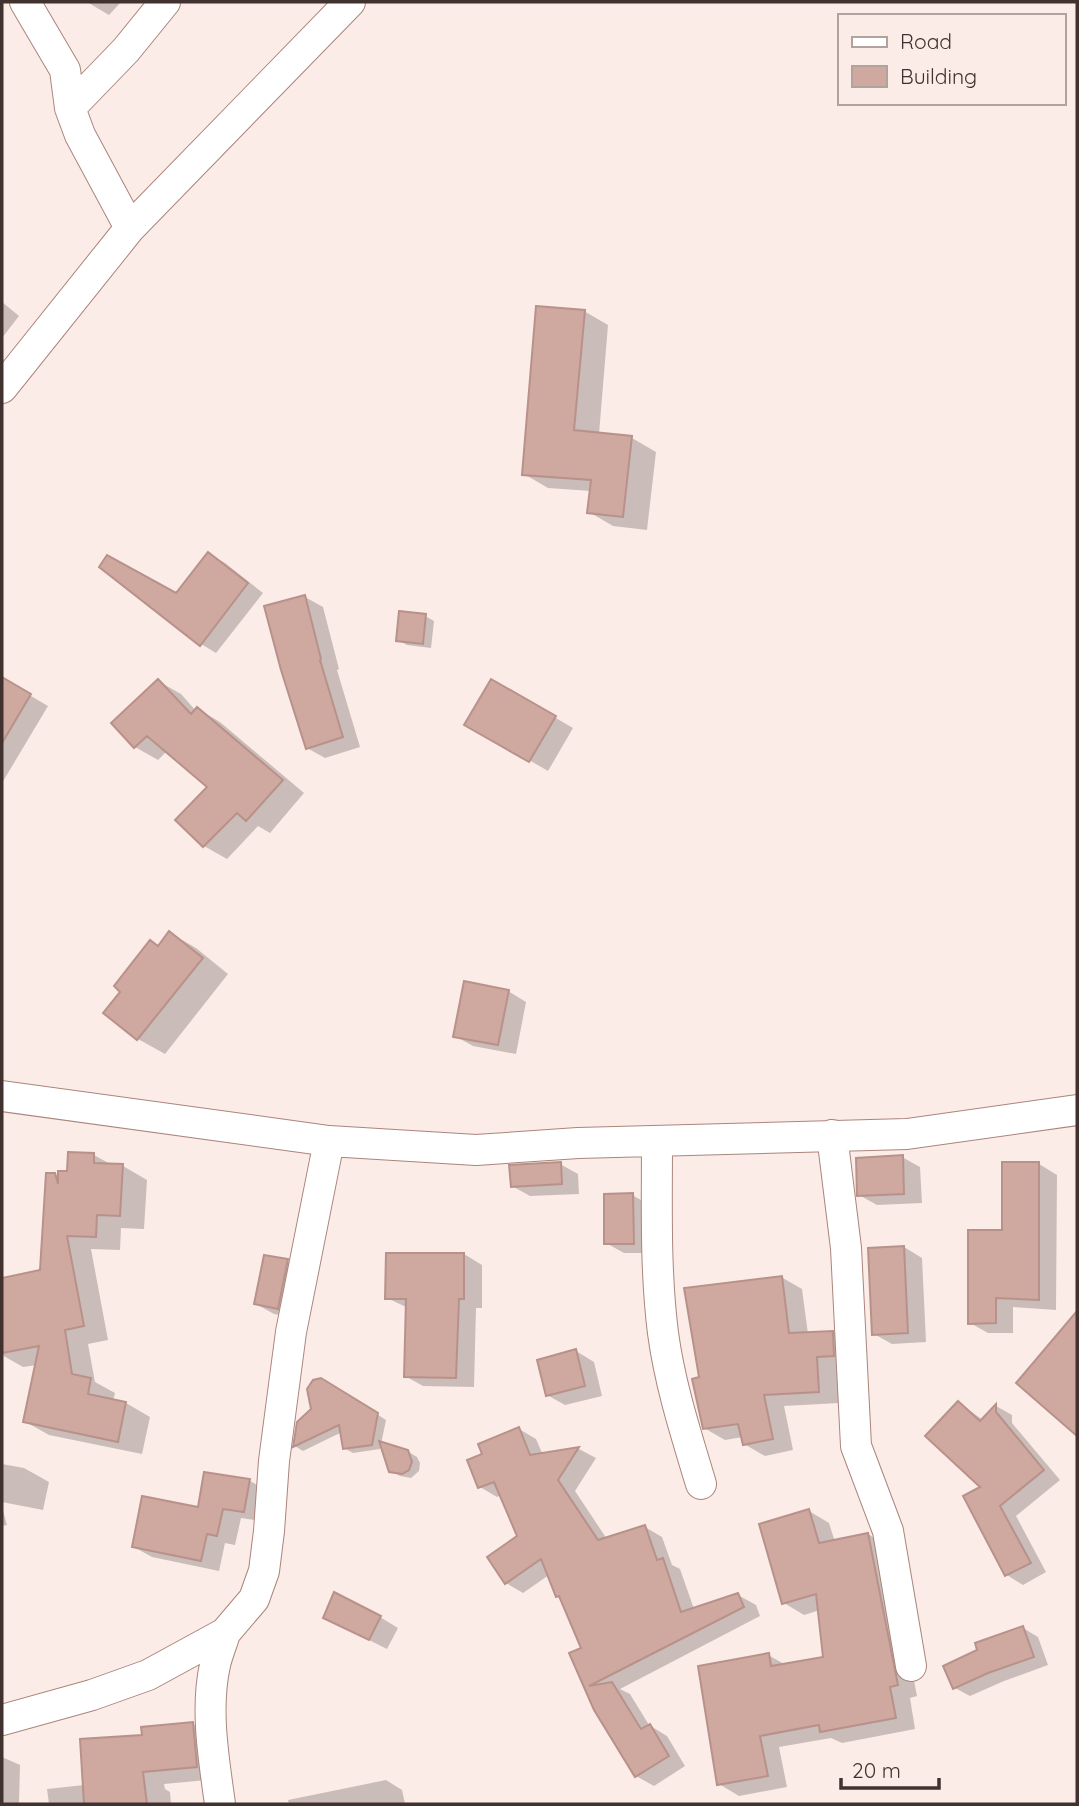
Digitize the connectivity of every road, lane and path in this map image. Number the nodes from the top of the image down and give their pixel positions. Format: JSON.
{"nodes":[{"id":1,"x":24,"y":2,"type":"edge"},
{"id":2,"x":165,"y":2,"type":"edge"},
{"id":3,"x":350,"y":2,"type":"edge"},
{"id":4,"x":70,"y":108,"type":"junction"},
{"id":5,"x":130,"y":228,"type":"junction"},
{"id":6,"x":2,"y":388,"type":"edge"},
{"id":7,"x":2,"y":1096,"type":"edge"},
{"id":8,"x":1077,"y":1110,"type":"edge"},
{"id":9,"x":832,"y":1135,"type":"junction"},
{"id":10,"x":329,"y":1140,"type":"junction"},
{"id":11,"x":657,"y":1141,"type":"junction"},
{"id":12,"x":701,"y":1484,"type":"dead end"},
{"id":13,"x":225,"y":1633,"type":"junction"},
{"id":14,"x":911,"y":1665,"type":"dead end"},
{"id":15,"x":2,"y":1720,"type":"edge"},
{"id":16,"x":220,"y":1804,"type":"edge"}],
"edges":[{"from":1,"to":4,"type":"street"},
{"from":2,"to":4,"type":"street"},
{"from":3,"to":5,"type":"street"},
{"from":4,"to":5,"type":"street"},
{"from":5,"to":6,"type":"street"},
{"from":7,"to":10,"type":"street"},
{"from":8,"to":9,"type":"street"},
{"from":9,"to":11,"type":"street"},
{"from":9,"to":14,"type":"street"},
{"from":10,"to":11,"type":"street"},
{"from":10,"to":13,"type":"street"},
{"from":11,"to":12,"type":"street"},
{"from":13,"to":15,"type":"street"},
{"from":13,"to":16,"type":"street"}]}
